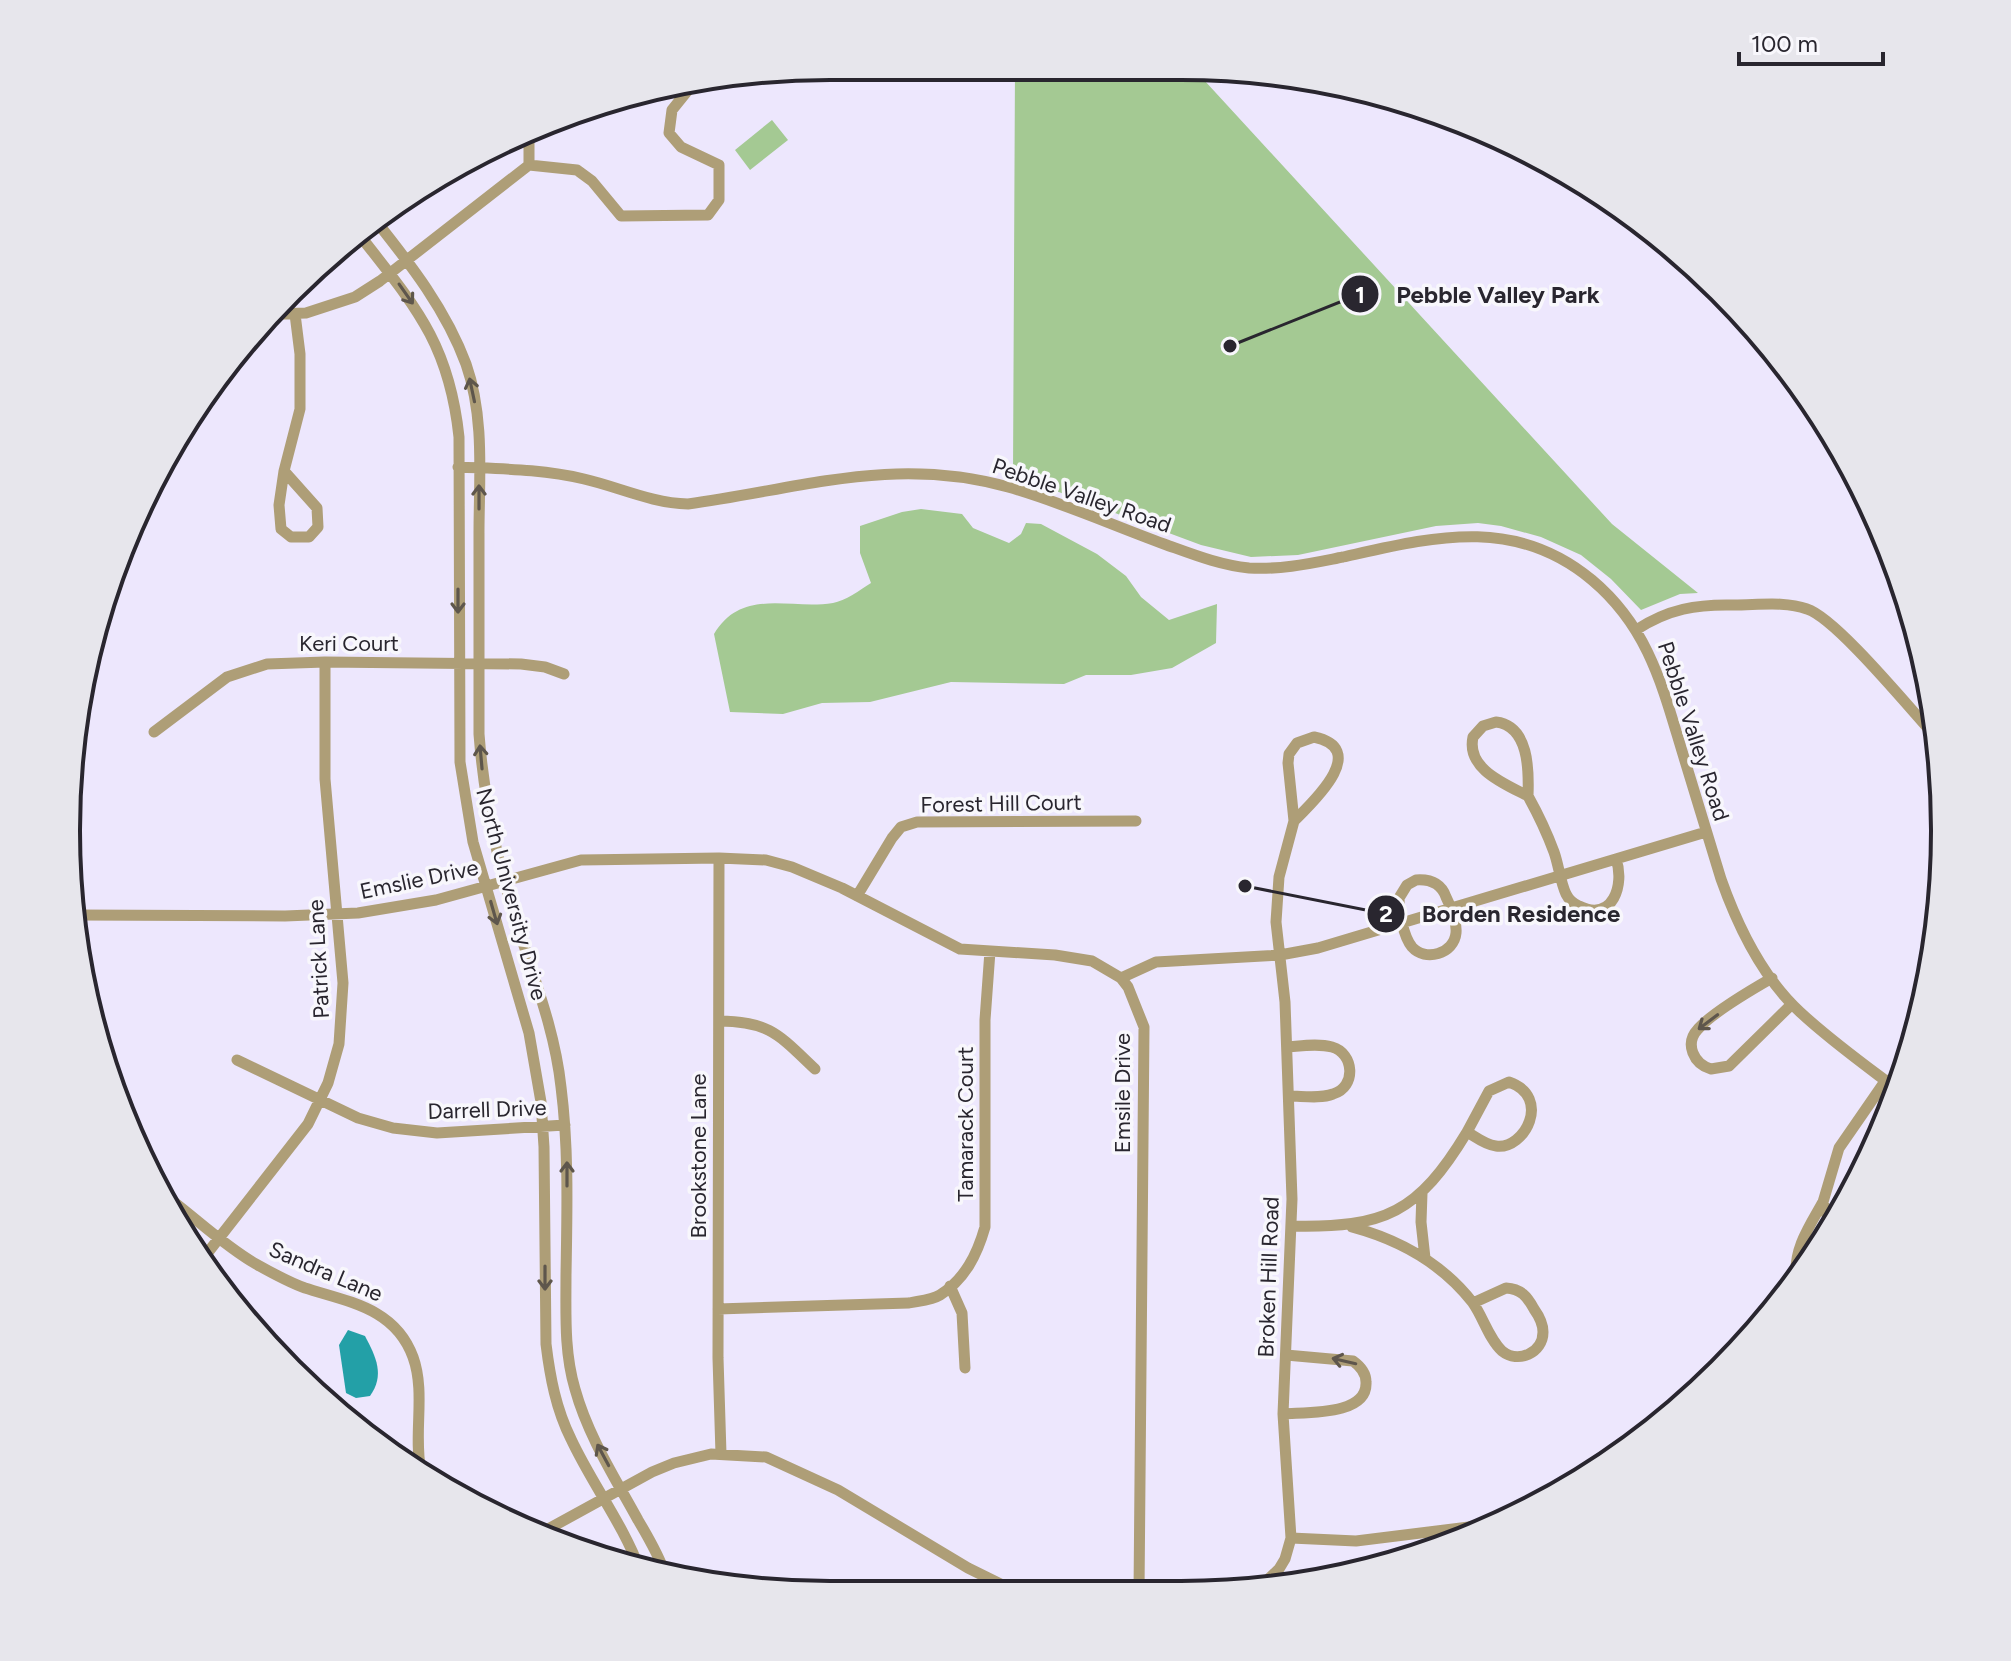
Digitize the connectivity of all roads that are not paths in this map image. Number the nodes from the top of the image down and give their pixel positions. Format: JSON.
{"nodes":[{"id":1,"x":685,"y":94,"type":"edge"},
{"id":2,"x":529,"y":143,"type":"edge"},
{"id":3,"x":529,"y":165,"type":"junction"},
{"id":4,"x":382,"y":229,"type":"edge"},
{"id":5,"x":365,"y":242,"type":"edge"},
{"id":6,"x":407,"y":260,"type":"junction"},
{"id":7,"x":390,"y":272,"type":"junction"},
{"id":8,"x":287,"y":314,"type":"edge"},
{"id":9,"x":295,"y":314,"type":"junction"},
{"id":10,"x":458,"y":467,"type":"junction"},
{"id":11,"x":479,"y":468,"type":"junction"},
{"id":12,"x":284,"y":471,"type":"junction"},
{"id":13,"x":1636,"y":630,"type":"junction"},
{"id":14,"x":325,"y":662,"type":"junction"},
{"id":15,"x":458,"y":663,"type":"junction"},
{"id":16,"x":479,"y":663,"type":"junction"},
{"id":17,"x":564,"y":674,"type":"dead end"},
{"id":18,"x":1923,"y":723,"type":"edge"},
{"id":19,"x":154,"y":732,"type":"dead end"},
{"id":20,"x":1528,"y":796,"type":"junction"},
{"id":21,"x":1136,"y":821,"type":"dead end"},
{"id":22,"x":1294,"y":821,"type":"junction"},
{"id":23,"x":1706,"y":832,"type":"junction"},
{"id":24,"x":719,"y":858,"type":"junction"},
{"id":25,"x":1616,"y":859,"type":"junction"},
{"id":26,"x":1561,"y":876,"type":"junction"},
{"id":27,"x":505,"y":881,"type":"junction"},
{"id":28,"x":486,"y":886,"type":"junction"},
{"id":29,"x":857,"y":896,"type":"junction"},
{"id":30,"x":1451,"y":909,"type":"junction"},
{"id":31,"x":85,"y":915,"type":"edge"},
{"id":32,"x":337,"y":915,"type":"junction"},
{"id":33,"x":1403,"y":924,"type":"junction"},
{"id":34,"x":990,"y":951,"type":"junction"},
{"id":35,"x":1280,"y":955,"type":"junction"},
{"id":36,"x":1121,"y":978,"type":"junction"},
{"id":37,"x":1772,"y":978,"type":"junction"},
{"id":38,"x":1792,"y":1004,"type":"junction"},
{"id":39,"x":719,"y":1021,"type":"junction"},
{"id":40,"x":1287,"y":1047,"type":"junction"},
{"id":41,"x":237,"y":1060,"type":"dead end"},
{"id":42,"x":815,"y":1069,"type":"dead end"},
{"id":43,"x":1886,"y":1080,"type":"joint"},
{"id":44,"x":1289,"y":1096,"type":"junction"},
{"id":45,"x":321,"y":1099,"type":"junction"},
{"id":46,"x":565,"y":1125,"type":"junction"},
{"id":47,"x":543,"y":1126,"type":"junction"},
{"id":48,"x":1467,"y":1132,"type":"junction"},
{"id":49,"x":1422,"y":1193,"type":"junction"},
{"id":50,"x":1823,"y":1202,"type":"junction"},
{"id":51,"x":567,"y":1203,"type":"junction"},
{"id":52,"x":545,"y":1204,"type":"junction"},
{"id":53,"x":183,"y":1209,"type":"edge"},
{"id":54,"x":1826,"y":1212,"type":"edge"},
{"id":55,"x":1292,"y":1226,"type":"junction"},
{"id":56,"x":1348,"y":1226,"type":"junction"},
{"id":57,"x":220,"y":1237,"type":"junction"},
{"id":58,"x":209,"y":1251,"type":"edge"},
{"id":59,"x":1425,"y":1258,"type":"junction"},
{"id":60,"x":1796,"y":1259,"type":"edge"},
{"id":61,"x":950,"y":1286,"type":"junction"},
{"id":62,"x":1473,"y":1303,"type":"junction"},
{"id":63,"x":718,"y":1309,"type":"junction"},
{"id":64,"x":1286,"y":1355,"type":"junction"},
{"id":65,"x":965,"y":1368,"type":"dead end"},
{"id":66,"x":582,"y":1411,"type":"junction"},
{"id":67,"x":1283,"y":1414,"type":"junction"},
{"id":68,"x":563,"y":1419,"type":"junction"},
{"id":69,"x":721,"y":1454,"type":"junction"},
{"id":70,"x":421,"y":1459,"type":"edge"},
{"id":71,"x":622,"y":1490,"type":"junction"},
{"id":72,"x":604,"y":1500,"type":"junction"},
{"id":73,"x":552,"y":1527,"type":"edge"},
{"id":74,"x":1455,"y":1529,"type":"edge"},
{"id":75,"x":1291,"y":1538,"type":"junction"},
{"id":76,"x":632,"y":1554,"type":"edge"},
{"id":77,"x":659,"y":1561,"type":"edge"},
{"id":78,"x":1272,"y":1575,"type":"edge"},
{"id":79,"x":995,"y":1581,"type":"edge"},
{"id":80,"x":1139,"y":1581,"type":"edge"}],
"edges":[{"from":1,"to":3,"type":"street"},
{"from":2,"to":3,"type":"street"},
{"from":3,"to":6,"type":"street"},
{"from":4,"to":6,"type":"street","name":"North University Drive"},
{"from":5,"to":7,"type":"street","name":"North University Drive"},
{"from":6,"to":7,"type":"street"},
{"from":11,"to":6,"type":"street","name":"North University Drive","one_way":true},
{"from":7,"to":9,"type":"street"},
{"from":7,"to":10,"type":"street","name":"North University Drive","one_way":true},
{"from":8,"to":9,"type":"street"},
{"from":9,"to":12,"type":"street"},
{"from":10,"to":11,"type":"street","name":"Pebble Valley Road"},
{"from":10,"to":15,"type":"street","name":"North University Drive","one_way":true},
{"from":11,"to":13,"type":"street","name":"Pebble Valley Road"},
{"from":16,"to":11,"type":"street","name":"North University Drive","one_way":true},
{"from":12,"to":12,"type":"street"},
{"from":13,"to":18,"type":"street"},
{"from":13,"to":23,"type":"street","name":"Pebble Valley Road"},
{"from":14,"to":15,"type":"street","name":"Keri Court"},
{"from":14,"to":19,"type":"street","name":"Keri Court"},
{"from":14,"to":32,"type":"street","name":"Patrick Lane"},
{"from":15,"to":16,"type":"street","name":"Keri Court"},
{"from":15,"to":28,"type":"street","name":"North University Drive"},
{"from":16,"to":17,"type":"street","name":"Keri Court"},
{"from":27,"to":16,"type":"street","name":"North University Drive","one_way":true},
{"from":20,"to":20,"type":"street"},
{"from":20,"to":26,"type":"street"},
{"from":21,"to":29,"type":"street","name":"Forest Hill Court"},
{"from":22,"to":22,"type":"street"},
{"from":22,"to":35,"type":"street","name":"Broken Hill Road"},
{"from":23,"to":25,"type":"street"},
{"from":23,"to":37,"type":"street","name":"Pebble Valley Road"},
{"from":24,"to":27,"type":"street","name":"Emslie Drive"},
{"from":24,"to":29,"type":"street","name":"Emslie Drive"},
{"from":24,"to":39,"type":"street","name":"Brookstone Lane"},
{"from":25,"to":26,"type":"street"},
{"from":25,"to":26,"type":"street"},
{"from":26,"to":30,"type":"street"},
{"from":27,"to":28,"type":"street","name":"Emslie Drive"},
{"from":27,"to":46,"type":"street","name":"North University Drive"},
{"from":28,"to":32,"type":"street","name":"Emslie Drive"},
{"from":28,"to":47,"type":"street","name":"North University Drive","one_way":true},
{"from":29,"to":34,"type":"street"},
{"from":30,"to":33,"type":"street"},
{"from":30,"to":33,"type":"street"},
{"from":30,"to":33,"type":"street"},
{"from":31,"to":32,"type":"street","name":"Emslie Drive"},
{"from":32,"to":45,"type":"street","name":"Patrick Lane"},
{"from":33,"to":35,"type":"street"},
{"from":34,"to":36,"type":"street"},
{"from":34,"to":61,"type":"street","name":"Tamarack Court"},
{"from":35,"to":36,"type":"street"},
{"from":35,"to":40,"type":"street","name":"Broken Hill Road"},
{"from":36,"to":80,"type":"street","name":"Emsile Drive"},
{"from":37,"to":38,"type":"street","name":"Pebble Valley Road"},
{"from":37,"to":38,"type":"street","one_way":true},
{"from":38,"to":43,"type":"street","name":"Pebble Valley Road"},
{"from":39,"to":42,"type":"street"},
{"from":39,"to":63,"type":"street","name":"Brookstone Lane"},
{"from":40,"to":44,"type":"street","name":"Broken Hill Road"},
{"from":40,"to":44,"type":"street"},
{"from":41,"to":45,"type":"street","name":"Darrell Drive"},
{"from":43,"to":50,"type":"street"},
{"from":44,"to":55,"type":"street","name":"Broken Hill Road"},
{"from":45,"to":47,"type":"street","name":"Darrell Drive"},
{"from":45,"to":57,"type":"street","name":"Patrick Lane"},
{"from":46,"to":47,"type":"street","name":"Darrell Drive"},
{"from":51,"to":46,"type":"street","name":"North University Drive","one_way":true},
{"from":47,"to":52,"type":"street","name":"North University Drive"},
{"from":48,"to":48,"type":"street"},
{"from":48,"to":49,"type":"street"},
{"from":49,"to":56,"type":"street"},
{"from":49,"to":59,"type":"street"},
{"from":50,"to":54,"type":"street"},
{"from":50,"to":60,"type":"street"},
{"from":51,"to":52,"type":"street"},
{"from":51,"to":66,"type":"street","name":"North University Drive"},
{"from":52,"to":68,"type":"street","name":"North University Drive","one_way":true},
{"from":53,"to":57,"type":"street","name":"Sandra Lane"},
{"from":55,"to":56,"type":"street"},
{"from":55,"to":64,"type":"street","name":"Broken Hill Road"},
{"from":56,"to":59,"type":"street"},
{"from":57,"to":58,"type":"street","name":"Patrick Lane"},
{"from":57,"to":70,"type":"street","name":"Sandra Lane"},
{"from":59,"to":62,"type":"street"},
{"from":61,"to":63,"type":"street","name":"Tamarack Court"},
{"from":61,"to":65,"type":"street"},
{"from":62,"to":62,"type":"street"},
{"from":63,"to":69,"type":"street","name":"Brookstone Lane"},
{"from":64,"to":67,"type":"street","name":"Broken Hill Road"},
{"from":67,"to":64,"type":"street","one_way":true},
{"from":66,"to":68,"type":"street"},
{"from":71,"to":66,"type":"street","name":"North University Drive","one_way":true},
{"from":67,"to":75,"type":"street","name":"Broken Hill Road"},
{"from":68,"to":72,"type":"street","name":"North University Drive"},
{"from":69,"to":71,"type":"street"},
{"from":69,"to":79,"type":"street"},
{"from":71,"to":72,"type":"street"},
{"from":71,"to":77,"type":"street","name":"North University Drive"},
{"from":72,"to":73,"type":"street"},
{"from":72,"to":76,"type":"street","name":"North University Drive"},
{"from":74,"to":75,"type":"street"},
{"from":75,"to":78,"type":"street","name":"Broken Hill Road"}]}
